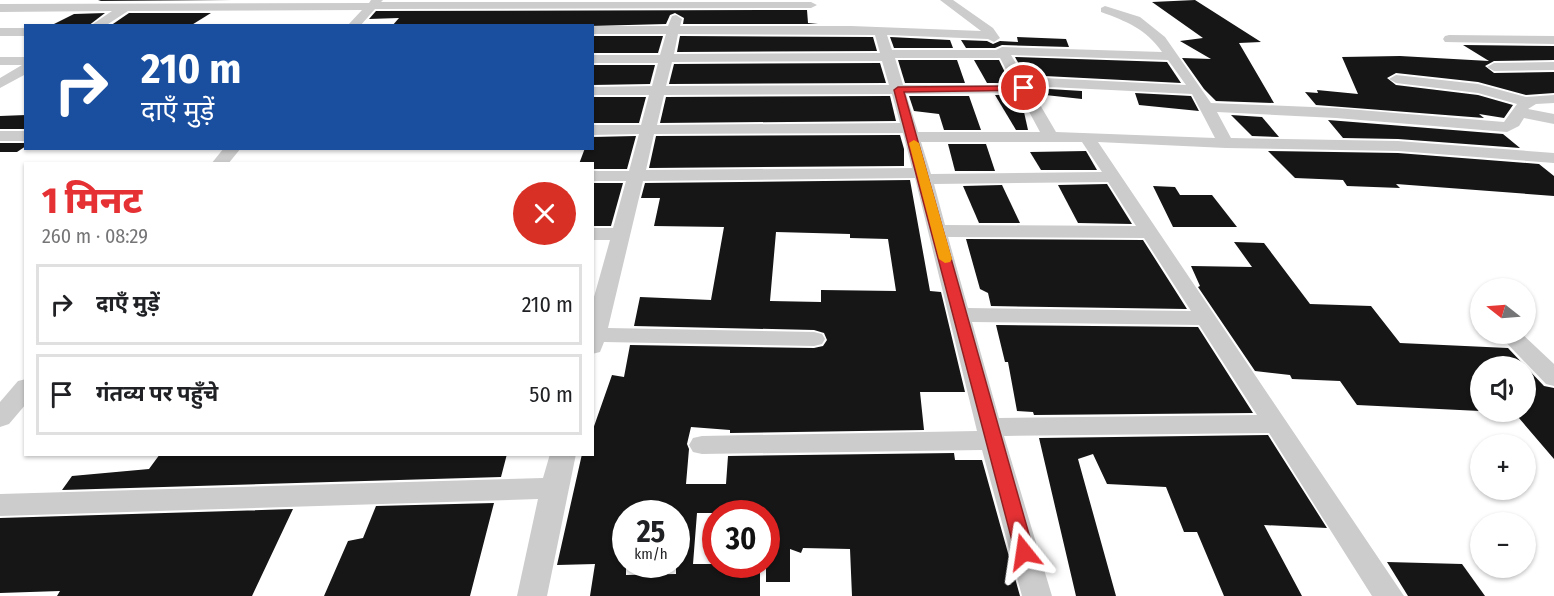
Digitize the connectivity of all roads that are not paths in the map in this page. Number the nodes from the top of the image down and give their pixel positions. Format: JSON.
{"nodes":[{"id":1,"x":137,"y":0,"type":"edge"},
{"id":2,"x":946,"y":0,"type":"edge"},
{"id":3,"x":681,"y":2,"type":"edge"},
{"id":4,"x":375,"y":3,"type":"edge"},
{"id":5,"x":811,"y":3,"type":"edge"},
{"id":6,"x":125,"y":7,"type":"junction"},
{"id":7,"x":0,"y":8,"type":"edge"},
{"id":8,"x":1106,"y":10,"type":"dead end"},
{"id":9,"x":99,"y":24,"type":"edge"},
{"id":10,"x":355,"y":24,"type":"edge"},
{"id":11,"x":594,"y":30,"type":"edge"},
{"id":12,"x":673,"y":30,"type":"junction"},
{"id":13,"x":851,"y":30,"type":"junction"},
{"id":14,"x":880,"y":31,"type":"junction"},
{"id":15,"x":0,"y":33,"type":"edge"},
{"id":16,"x":24,"y":33,"type":"edge"},
{"id":17,"x":992,"y":35,"type":"junction"},
{"id":18,"x":1449,"y":39,"type":"dead end"},
{"id":19,"x":1554,"y":40,"type":"edge"},
{"id":20,"x":1003,"y":53,"type":"junction"},
{"id":21,"x":888,"y":55,"type":"junction"},
{"id":22,"x":1172,"y":56,"type":"junction"},
{"id":23,"x":665,"y":58,"type":"junction"},
{"id":24,"x":594,"y":59,"type":"edge"},
{"id":25,"x":0,"y":61,"type":"edge"},
{"id":26,"x":24,"y":61,"type":"edge"},
{"id":27,"x":1554,"y":66,"type":"edge"},
{"id":28,"x":1494,"y":67,"type":"dead end"},
{"id":29,"x":24,"y":69,"type":"edge"},
{"id":30,"x":1396,"y":79,"type":"dead end"},
{"id":31,"x":0,"y":84,"type":"edge"},
{"id":32,"x":1022,"y":85,"type":"junction"},
{"id":33,"x":898,"y":90,"type":"junction"},
{"id":34,"x":1197,"y":90,"type":"junction"},
{"id":35,"x":594,"y":91,"type":"edge"},
{"id":36,"x":657,"y":91,"type":"junction"},
{"id":37,"x":1554,"y":99,"type":"edge"},
{"id":38,"x":1207,"y":107,"type":"junction"},
{"id":39,"x":1522,"y":107,"type":"junction"},
{"id":40,"x":1554,"y":119,"type":"edge"},
{"id":41,"x":594,"y":130,"type":"edge"},
{"id":42,"x":647,"y":130,"type":"junction"},
{"id":43,"x":911,"y":132,"type":"junction"},
{"id":44,"x":0,"y":136,"type":"edge"},
{"id":45,"x":24,"y":136,"type":"edge"},
{"id":46,"x":1051,"y":137,"type":"junction"},
{"id":47,"x":1087,"y":137,"type":"junction"},
{"id":48,"x":1226,"y":142,"type":"junction"},
{"id":49,"x":231,"y":150,"type":"edge"},
{"id":50,"x":1554,"y":158,"type":"edge"},
{"id":51,"x":221,"y":162,"type":"edge"},
{"id":52,"x":635,"y":175,"type":"junction"},
{"id":53,"x":594,"y":176,"type":"edge"},
{"id":54,"x":923,"y":176,"type":"junction"},
{"id":55,"x":1113,"y":177,"type":"junction"},
{"id":56,"x":938,"y":231,"type":"junction"},
{"id":57,"x":1150,"y":232,"type":"junction"},
{"id":58,"x":594,"y":234,"type":"edge"},
{"id":59,"x":620,"y":234,"type":"junction"},
{"id":60,"x":598,"y":308,"type":"edge"},
{"id":61,"x":960,"y":315,"type":"junction"},
{"id":62,"x":1207,"y":318,"type":"junction"},
{"id":63,"x":814,"y":339,"type":"dead end"},
{"id":64,"x":594,"y":341,"type":"edge"},
{"id":65,"x":1519,"y":344,"type":"edge"},
{"id":66,"x":1554,"y":378,"type":"edge"},
{"id":67,"x":24,"y":389,"type":"edge"},
{"id":68,"x":0,"y":418,"type":"edge"},
{"id":69,"x":1276,"y":424,"type":"junction"},
{"id":70,"x":991,"y":434,"type":"junction"},
{"id":71,"x":702,"y":445,"type":"dead end"},
{"id":72,"x":562,"y":456,"type":"edge"},
{"id":73,"x":554,"y":488,"type":"junction"},
{"id":74,"x":0,"y":505,"type":"edge"},
{"id":75,"x":532,"y":596,"type":"edge"},
{"id":76,"x":1037,"y":596,"type":"edge"},
{"id":77,"x":1389,"y":596,"type":"edge"}],
"edges":[{"from":1,"to":6,"type":"street"},
{"from":2,"to":17,"type":"street"},
{"from":3,"to":4,"type":"street"},
{"from":3,"to":5,"type":"street"},
{"from":3,"to":12,"type":"street"},
{"from":4,"to":6,"type":"street"},
{"from":4,"to":10,"type":"street"},
{"from":5,"to":13,"type":"street"},
{"from":6,"to":7,"type":"street"},
{"from":6,"to":9,"type":"street"},
{"from":8,"to":22,"type":"street"},
{"from":11,"to":12,"type":"street"},
{"from":12,"to":13,"type":"street"},
{"from":12,"to":23,"type":"street"},
{"from":13,"to":14,"type":"street"},
{"from":14,"to":17,"type":"street"},
{"from":14,"to":21,"type":"street"},
{"from":15,"to":16,"type":"street"},
{"from":17,"to":20,"type":"street"},
{"from":18,"to":19,"type":"street"},
{"from":20,"to":21,"type":"street"},
{"from":20,"to":22,"type":"street"},
{"from":20,"to":32,"type":"street"},
{"from":21,"to":23,"type":"street"},
{"from":21,"to":33,"type":"street"},
{"from":22,"to":34,"type":"street"},
{"from":23,"to":24,"type":"street"},
{"from":23,"to":36,"type":"street"},
{"from":25,"to":26,"type":"street"},
{"from":27,"to":28,"type":"street"},
{"from":29,"to":31,"type":"street"},
{"from":30,"to":39,"type":"street"},
{"from":32,"to":33,"type":"street"},
{"from":32,"to":34,"type":"street"},
{"from":32,"to":46,"type":"street"},
{"from":33,"to":36,"type":"street"},
{"from":33,"to":43,"type":"street"},
{"from":34,"to":38,"type":"street"},
{"from":35,"to":36,"type":"street"},
{"from":36,"to":42,"type":"street"},
{"from":37,"to":39,"type":"street"},
{"from":38,"to":39,"type":"street"},
{"from":38,"to":48,"type":"street"},
{"from":39,"to":40,"type":"street"},
{"from":41,"to":42,"type":"street"},
{"from":42,"to":43,"type":"street"},
{"from":42,"to":52,"type":"street"},
{"from":43,"to":46,"type":"street"},
{"from":43,"to":54,"type":"street"},
{"from":44,"to":45,"type":"street"},
{"from":46,"to":47,"type":"street"},
{"from":47,"to":48,"type":"street"},
{"from":47,"to":55,"type":"street"},
{"from":48,"to":50,"type":"street"},
{"from":49,"to":51,"type":"street"},
{"from":52,"to":53,"type":"street"},
{"from":52,"to":54,"type":"street"},
{"from":52,"to":59,"type":"street"},
{"from":54,"to":55,"type":"street"},
{"from":54,"to":56,"type":"street"},
{"from":55,"to":57,"type":"street"},
{"from":56,"to":57,"type":"street"},
{"from":56,"to":61,"type":"street"},
{"from":57,"to":62,"type":"street"},
{"from":58,"to":59,"type":"street"},
{"from":59,"to":60,"type":"street"},
{"from":60,"to":64,"type":"street"},
{"from":61,"to":62,"type":"street"},
{"from":61,"to":70,"type":"street"},
{"from":62,"to":69,"type":"street"},
{"from":63,"to":64,"type":"street"},
{"from":65,"to":66,"type":"street"},
{"from":67,"to":68,"type":"street"},
{"from":69,"to":70,"type":"street"},
{"from":69,"to":77,"type":"street"},
{"from":70,"to":71,"type":"street"},
{"from":70,"to":76,"type":"street"},
{"from":72,"to":73,"type":"street"},
{"from":73,"to":74,"type":"street"},
{"from":73,"to":75,"type":"street"}]}
